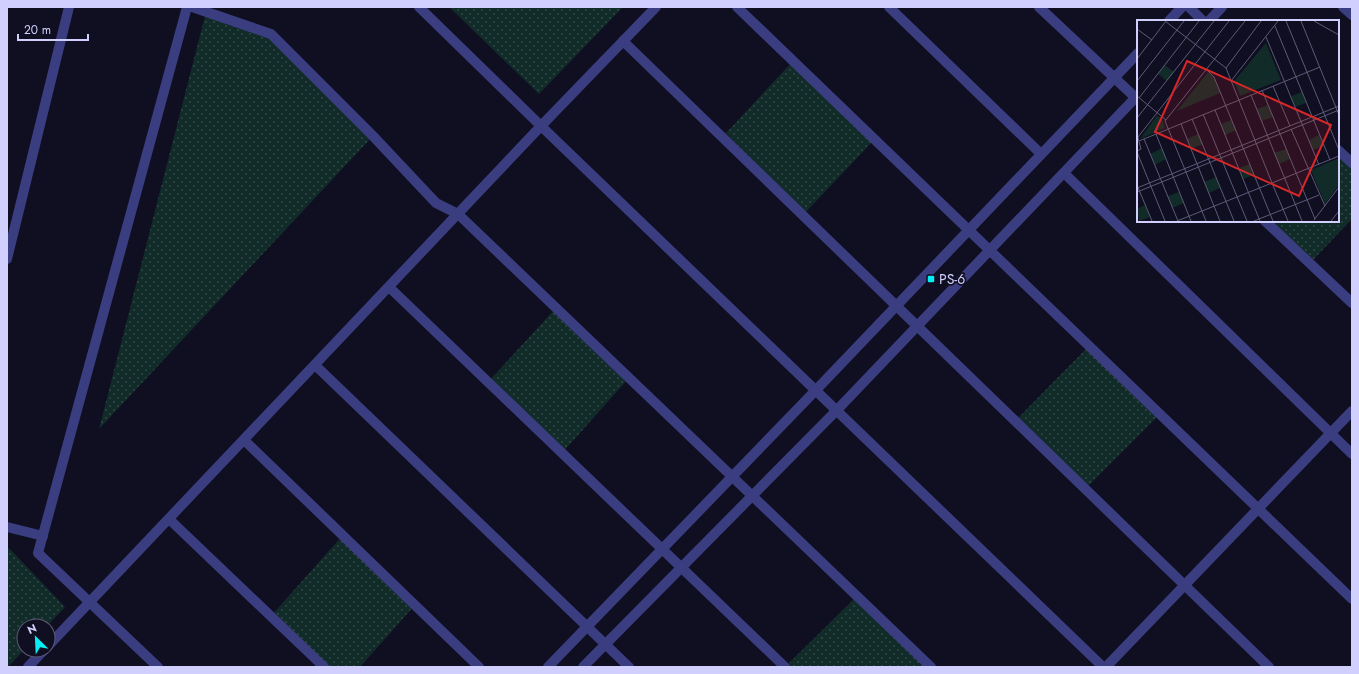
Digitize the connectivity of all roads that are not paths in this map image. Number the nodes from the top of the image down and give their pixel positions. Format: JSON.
{"nodes":[{"id":1,"x":70,"y":7,"type":"edge"},
{"id":2,"x":187,"y":7,"type":"edge"},
{"id":3,"x":192,"y":7,"type":"edge"},
{"id":4,"x":420,"y":7,"type":"edge"},
{"id":5,"x":656,"y":7,"type":"edge"},
{"id":6,"x":737,"y":7,"type":"edge"},
{"id":7,"x":889,"y":7,"type":"edge"},
{"id":8,"x":1039,"y":7,"type":"edge"},
{"id":9,"x":1182,"y":7,"type":"edge"},
{"id":10,"x":1189,"y":7,"type":"edge"},
{"id":11,"x":1222,"y":7,"type":"edge"},
{"id":12,"x":1343,"y":7,"type":"edge"},
{"id":13,"x":1352,"y":15,"type":"edge"},
{"id":14,"x":1170,"y":20,"type":"edge"},
{"id":15,"x":1202,"y":20,"type":"edge"},
{"id":16,"x":1210,"y":20,"type":"edge"},
{"id":17,"x":623,"y":41,"type":"junction"},
{"id":18,"x":1137,"y":54,"type":"edge"},
{"id":19,"x":1114,"y":78,"type":"junction"},
{"id":20,"x":1137,"y":98,"type":"edge"},
{"id":21,"x":541,"y":126,"type":"junction"},
{"id":22,"x":1339,"y":151,"type":"edge"},
{"id":23,"x":1041,"y":154,"type":"junction"},
{"id":24,"x":1352,"y":163,"type":"edge"},
{"id":25,"x":1064,"y":173,"type":"junction"},
{"id":26,"x":458,"y":214,"type":"junction"},
{"id":27,"x":1266,"y":222,"type":"edge"},
{"id":28,"x":969,"y":230,"type":"junction"},
{"id":29,"x":990,"y":250,"type":"junction"},
{"id":30,"x":7,"y":259,"type":"edge"},
{"id":31,"x":389,"y":287,"type":"junction"},
{"id":32,"x":1352,"y":303,"type":"edge"},
{"id":33,"x":896,"y":306,"type":"junction"},
{"id":34,"x":917,"y":326,"type":"junction"},
{"id":35,"x":315,"y":365,"type":"junction"},
{"id":36,"x":816,"y":390,"type":"junction"},
{"id":37,"x":837,"y":410,"type":"junction"},
{"id":38,"x":1352,"y":410,"type":"edge"},
{"id":39,"x":1330,"y":433,"type":"junction"},
{"id":40,"x":244,"y":440,"type":"junction"},
{"id":41,"x":1352,"y":454,"type":"edge"},
{"id":42,"x":732,"y":476,"type":"junction"},
{"id":43,"x":752,"y":496,"type":"junction"},
{"id":44,"x":1258,"y":509,"type":"junction"},
{"id":45,"x":169,"y":519,"type":"junction"},
{"id":46,"x":7,"y":527,"type":"edge"},
{"id":47,"x":43,"y":536,"type":"junction"},
{"id":48,"x":662,"y":549,"type":"junction"},
{"id":49,"x":681,"y":568,"type":"junction"},
{"id":50,"x":1184,"y":585,"type":"junction"},
{"id":51,"x":1352,"y":599,"type":"edge"},
{"id":52,"x":91,"y":603,"type":"junction"},
{"id":53,"x":587,"y":627,"type":"junction"},
{"id":54,"x":56,"y":638,"type":"edge"},
{"id":55,"x":605,"y":644,"type":"junction"},
{"id":56,"x":36,"y":658,"type":"edge"},
{"id":57,"x":28,"y":667,"type":"edge"},
{"id":58,"x":158,"y":667,"type":"edge"},
{"id":59,"x":324,"y":667,"type":"edge"},
{"id":60,"x":479,"y":667,"type":"edge"},
{"id":61,"x":548,"y":667,"type":"edge"},
{"id":62,"x":583,"y":667,"type":"edge"},
{"id":63,"x":629,"y":667,"type":"edge"},
{"id":64,"x":785,"y":667,"type":"edge"},
{"id":65,"x":931,"y":667,"type":"edge"},
{"id":66,"x":1104,"y":667,"type":"edge"},
{"id":67,"x":1269,"y":667,"type":"edge"}],
"edges":[{"from":1,"to":30,"type":"street"},
{"from":2,"to":47,"type":"street"},
{"from":3,"to":26,"type":"street"},
{"from":4,"to":21,"type":"street"},
{"from":5,"to":17,"type":"street"},
{"from":6,"to":28,"type":"street"},
{"from":7,"to":23,"type":"street"},
{"from":8,"to":19,"type":"street"},
{"from":9,"to":14,"type":"street"},
{"from":10,"to":15,"type":"street"},
{"from":11,"to":16,"type":"street"},
{"from":12,"to":13,"type":"street"},
{"from":17,"to":21,"type":"street"},
{"from":17,"to":33,"type":"street"},
{"from":18,"to":19,"type":"street"},
{"from":19,"to":20,"type":"street"},
{"from":19,"to":23,"type":"street"},
{"from":20,"to":25,"type":"street"},
{"from":21,"to":26,"type":"street"},
{"from":21,"to":36,"type":"street"},
{"from":22,"to":24,"type":"street"},
{"from":23,"to":28,"type":"street"},
{"from":25,"to":29,"type":"street"},
{"from":25,"to":39,"type":"street"},
{"from":26,"to":31,"type":"street"},
{"from":26,"to":42,"type":"street"},
{"from":27,"to":32,"type":"street"},
{"from":28,"to":29,"type":"street"},
{"from":28,"to":33,"type":"street"},
{"from":29,"to":34,"type":"street"},
{"from":29,"to":44,"type":"street"},
{"from":31,"to":35,"type":"street"},
{"from":31,"to":48,"type":"street"},
{"from":33,"to":34,"type":"street"},
{"from":33,"to":36,"type":"street"},
{"from":34,"to":37,"type":"street"},
{"from":34,"to":50,"type":"street"},
{"from":35,"to":40,"type":"street"},
{"from":35,"to":53,"type":"street"},
{"from":36,"to":37,"type":"street"},
{"from":36,"to":42,"type":"street"},
{"from":37,"to":43,"type":"street"},
{"from":37,"to":66,"type":"street"},
{"from":38,"to":39,"type":"street"},
{"from":39,"to":41,"type":"street"},
{"from":39,"to":44,"type":"street"},
{"from":40,"to":45,"type":"street"},
{"from":40,"to":60,"type":"street"},
{"from":42,"to":43,"type":"street"},
{"from":42,"to":48,"type":"street"},
{"from":43,"to":49,"type":"street"},
{"from":43,"to":65,"type":"street"},
{"from":44,"to":50,"type":"street"},
{"from":44,"to":51,"type":"street"},
{"from":45,"to":52,"type":"street"},
{"from":45,"to":59,"type":"street"},
{"from":46,"to":47,"type":"street"},
{"from":47,"to":52,"type":"street"},
{"from":48,"to":49,"type":"street"},
{"from":48,"to":53,"type":"street"},
{"from":49,"to":55,"type":"street"},
{"from":49,"to":64,"type":"street"},
{"from":50,"to":66,"type":"street"},
{"from":50,"to":67,"type":"street"},
{"from":52,"to":54,"type":"street"},
{"from":52,"to":58,"type":"street"},
{"from":53,"to":55,"type":"street"},
{"from":53,"to":61,"type":"street"},
{"from":55,"to":62,"type":"street"},
{"from":55,"to":63,"type":"street"},
{"from":56,"to":57,"type":"street"}]}
